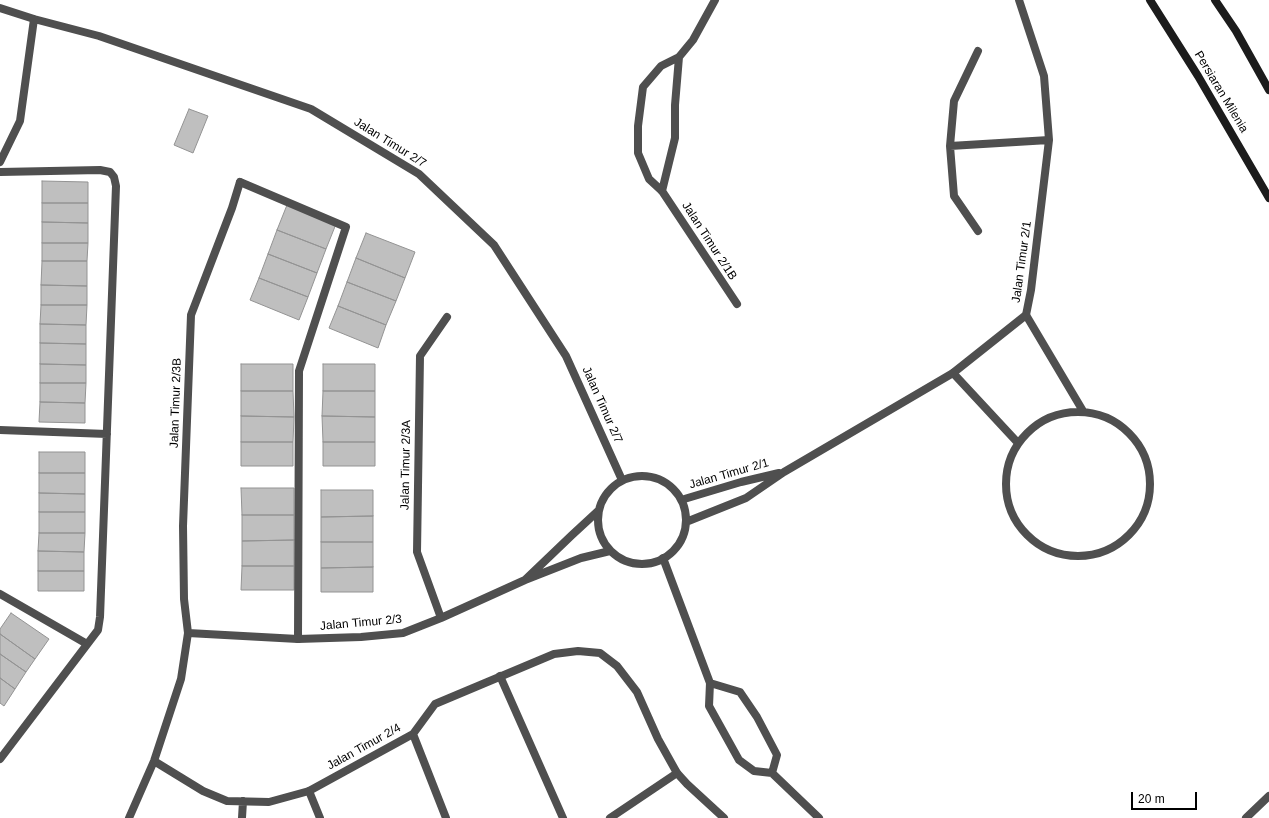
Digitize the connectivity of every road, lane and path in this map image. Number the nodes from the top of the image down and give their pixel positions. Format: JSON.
{"nodes":[{"id":1,"x":715,"y":0,"type":"edge"},
{"id":2,"x":1019,"y":0,"type":"edge"},
{"id":3,"x":1150,"y":0,"type":"edge"},
{"id":4,"x":1215,"y":0,"type":"edge"},
{"id":5,"x":0,"y":8,"type":"edge"},
{"id":6,"x":34,"y":19,"type":"junction"},
{"id":7,"x":978,"y":51,"type":"dead end"},
{"id":8,"x":679,"y":57,"type":"junction"},
{"id":9,"x":1269,"y":90,"type":"edge"},
{"id":10,"x":1049,"y":140,"type":"junction"},
{"id":11,"x":950,"y":146,"type":"junction"},
{"id":12,"x":0,"y":162,"type":"edge"},
{"id":13,"x":0,"y":172,"type":"edge"},
{"id":14,"x":662,"y":191,"type":"junction"},
{"id":15,"x":1269,"y":198,"type":"edge"},
{"id":16,"x":978,"y":231,"type":"dead end"},
{"id":17,"x":737,"y":304,"type":"dead end"},
{"id":18,"x":1026,"y":315,"type":"junction"},
{"id":19,"x":447,"y":317,"type":"dead end"},
{"id":20,"x":953,"y":373,"type":"junction"},
{"id":21,"x":1083,"y":411,"type":"junction"},
{"id":22,"x":0,"y":430,"type":"edge"},
{"id":23,"x":107,"y":434,"type":"junction"},
{"id":24,"x":1018,"y":443,"type":"junction"},
{"id":25,"x":784,"y":472,"type":"junction"},
{"id":26,"x":622,"y":480,"type":"junction"},
{"id":27,"x":681,"y":500,"type":"junction"},
{"id":28,"x":598,"y":511,"type":"junction"},
{"id":29,"x":686,"y":522,"type":"junction"},
{"id":30,"x":610,"y":550,"type":"junction"},
{"id":31,"x":663,"y":558,"type":"junction"},
{"id":32,"x":525,"y":580,"type":"junction"},
{"id":33,"x":0,"y":594,"type":"edge"},
{"id":34,"x":441,"y":618,"type":"junction"},
{"id":35,"x":188,"y":633,"type":"junction"},
{"id":36,"x":298,"y":639,"type":"junction"},
{"id":37,"x":87,"y":644,"type":"junction"},
{"id":38,"x":500,"y":676,"type":"junction"},
{"id":39,"x":710,"y":683,"type":"junction"},
{"id":40,"x":413,"y":734,"type":"junction"},
{"id":41,"x":0,"y":759,"type":"edge"},
{"id":42,"x":154,"y":761,"type":"junction"},
{"id":43,"x":677,"y":773,"type":"junction"},
{"id":44,"x":772,"y":773,"type":"junction"},
{"id":45,"x":310,"y":791,"type":"junction"},
{"id":46,"x":1269,"y":796,"type":"edge"},
{"id":47,"x":243,"y":801,"type":"junction"},
{"id":48,"x":128,"y":818,"type":"edge"},
{"id":49,"x":242,"y":818,"type":"edge"},
{"id":50,"x":320,"y":818,"type":"edge"},
{"id":51,"x":446,"y":818,"type":"edge"},
{"id":52,"x":563,"y":818,"type":"edge"},
{"id":53,"x":610,"y":818,"type":"edge"},
{"id":54,"x":724,"y":818,"type":"edge"},
{"id":55,"x":819,"y":818,"type":"edge"},
{"id":56,"x":1246,"y":818,"type":"edge"}],
"edges":[{"from":1,"to":8,"type":"street","name":"Jalan Timur 2/1B"},
{"from":2,"to":10,"type":"street","name":"Jalan Timur 2/1"},
{"from":3,"to":15,"type":"main road","name":"Persiaran Milenia"},
{"from":4,"to":9,"type":"main road"},
{"from":5,"to":6,"type":"street","name":"Jalan Timur 2/7"},
{"from":6,"to":12,"type":"street"},
{"from":6,"to":26,"type":"street","name":"Jalan Timur 2/7"},
{"from":7,"to":11,"type":"street"},
{"from":8,"to":14,"type":"street"},
{"from":8,"to":14,"type":"street","name":"Jalan Timur 2/1B"},
{"from":10,"to":11,"type":"street"},
{"from":10,"to":18,"type":"street","name":"Jalan Timur 2/1"},
{"from":11,"to":16,"type":"street"},
{"from":13,"to":23,"type":"street"},
{"from":14,"to":17,"type":"street","name":"Jalan Timur 2/1B"},
{"from":18,"to":20,"type":"street","name":"Jalan Timur 2/1"},
{"from":18,"to":21,"type":"street"},
{"from":19,"to":34,"type":"street","name":"Jalan Timur 2/3A"},
{"from":20,"to":24,"type":"street"},
{"from":20,"to":25,"type":"street","name":"Jalan Timur 2/1"},
{"from":21,"to":24,"type":"street"},
{"from":21,"to":24,"type":"street"},
{"from":22,"to":23,"type":"street"},
{"from":23,"to":37,"type":"street"},
{"from":25,"to":27,"type":"street","name":"Jalan Timur 2/1"},
{"from":25,"to":29,"type":"street","name":"Jalan Timur 2/1"},
{"from":26,"to":27,"type":"street"},
{"from":26,"to":28,"type":"street"},
{"from":27,"to":29,"type":"street"},
{"from":28,"to":30,"type":"street"},
{"from":28,"to":32,"type":"street"},
{"from":29,"to":31,"type":"street"},
{"from":30,"to":31,"type":"street"},
{"from":30,"to":32,"type":"street","name":"Jalan Timur 2/3"},
{"from":31,"to":39,"type":"street"},
{"from":32,"to":34,"type":"street","name":"Jalan Timur 2/3"},
{"from":33,"to":37,"type":"street"},
{"from":34,"to":36,"type":"street","name":"Jalan Timur 2/3"},
{"from":35,"to":36,"type":"street","name":"Jalan Timur 2/3"},
{"from":35,"to":36,"type":"street","name":"Jalan Timur 2/3B"},
{"from":35,"to":42,"type":"street","name":"Jalan Timur 2/3B"},
{"from":37,"to":41,"type":"street"},
{"from":38,"to":40,"type":"street","name":"Jalan Timur 2/4"},
{"from":38,"to":43,"type":"street","name":"Jalan Timur 2/4"},
{"from":38,"to":52,"type":"street"},
{"from":39,"to":44,"type":"street"},
{"from":39,"to":44,"type":"street"},
{"from":40,"to":45,"type":"street","name":"Jalan Timur 2/4"},
{"from":40,"to":51,"type":"street"},
{"from":42,"to":47,"type":"street","name":"Jalan Timur 2/4"},
{"from":42,"to":48,"type":"street","name":"Jalan Timur 2/3B"},
{"from":43,"to":53,"type":"street"},
{"from":43,"to":54,"type":"street","name":"Jalan Timur 2/4"},
{"from":44,"to":55,"type":"street"},
{"from":45,"to":47,"type":"street","name":"Jalan Timur 2/4"},
{"from":45,"to":50,"type":"street"},
{"from":46,"to":56,"type":"street"},
{"from":47,"to":49,"type":"street"}]}
